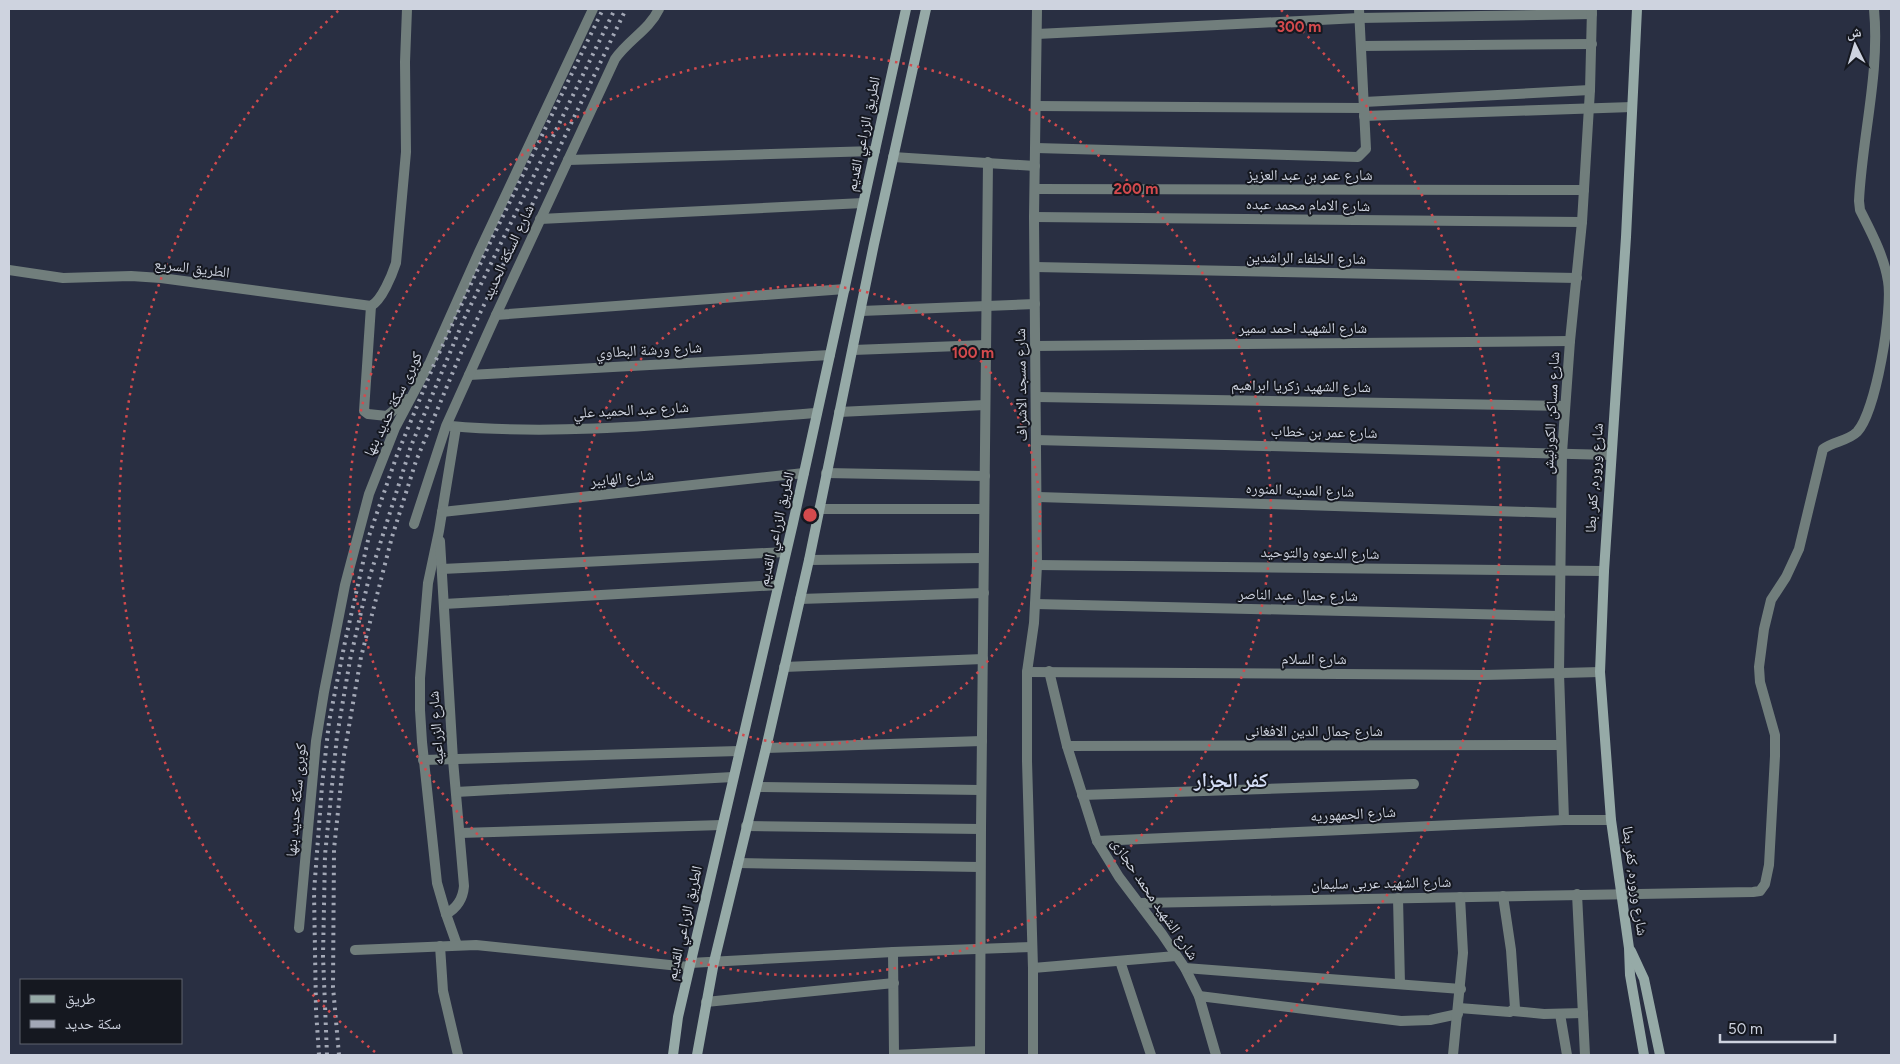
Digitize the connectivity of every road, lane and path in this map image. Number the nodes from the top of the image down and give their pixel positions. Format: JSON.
{"nodes":[{"id":1,"x":407,"y":9,"type":"edge"},
{"id":2,"x":593,"y":9,"type":"edge"},
{"id":3,"x":659,"y":9,"type":"edge"},
{"id":4,"x":906,"y":9,"type":"edge"},
{"id":5,"x":926,"y":9,"type":"edge"},
{"id":6,"x":1037,"y":9,"type":"edge"},
{"id":7,"x":1638,"y":9,"type":"edge"},
{"id":8,"x":1874,"y":9,"type":"edge"},
{"id":9,"x":1592,"y":11,"type":"edge"},
{"id":10,"x":1359,"y":14,"type":"edge"},
{"id":11,"x":1037,"y":34,"type":"junction"},
{"id":12,"x":1592,"y":44,"type":"junction"},
{"id":13,"x":1361,"y":46,"type":"junction"},
{"id":14,"x":1590,"y":90,"type":"junction"},
{"id":15,"x":1036,"y":106,"type":"junction"},
{"id":16,"x":1632,"y":107,"type":"junction"},
{"id":17,"x":1364,"y":108,"type":"junction"},
{"id":18,"x":1589,"y":109,"type":"junction"},
{"id":19,"x":1036,"y":148,"type":"junction"},
{"id":20,"x":875,"y":151,"type":"junction"},
{"id":21,"x":893,"y":157,"type":"junction"},
{"id":22,"x":568,"y":160,"type":"junction"},
{"id":23,"x":988,"y":162,"type":"junction"},
{"id":24,"x":1035,"y":166,"type":"junction"},
{"id":25,"x":1035,"y":189,"type":"junction"},
{"id":26,"x":1584,"y":190,"type":"junction"},
{"id":27,"x":863,"y":203,"type":"junction"},
{"id":28,"x":1034,"y":217,"type":"junction"},
{"id":29,"x":540,"y":219,"type":"junction"},
{"id":30,"x":1582,"y":222,"type":"junction"},
{"id":31,"x":1035,"y":267,"type":"junction"},
{"id":32,"x":9,"y":270,"type":"edge"},
{"id":33,"x":1577,"y":278,"type":"junction"},
{"id":34,"x":845,"y":289,"type":"junction"},
{"id":35,"x":1035,"y":304,"type":"junction"},
{"id":36,"x":372,"y":306,"type":"junction"},
{"id":37,"x":986,"y":306,"type":"junction"},
{"id":38,"x":861,"y":311,"type":"junction"},
{"id":39,"x":496,"y":315,"type":"junction"},
{"id":40,"x":1570,"y":341,"type":"junction"},
{"id":41,"x":986,"y":345,"type":"junction"},
{"id":42,"x":1035,"y":346,"type":"junction"},
{"id":43,"x":853,"y":350,"type":"junction"},
{"id":44,"x":830,"y":355,"type":"junction"},
{"id":45,"x":469,"y":375,"type":"junction"},
{"id":46,"x":412,"y":394,"type":"junction"},
{"id":47,"x":1037,"y":397,"type":"junction"},
{"id":48,"x":985,"y":404,"type":"junction"},
{"id":49,"x":1566,"y":406,"type":"junction"},
{"id":50,"x":839,"y":412,"type":"junction"},
{"id":51,"x":817,"y":413,"type":"junction"},
{"id":52,"x":451,"y":426,"type":"junction"},
{"id":53,"x":1036,"y":440,"type":"junction"},
{"id":54,"x":1562,"y":453,"type":"junction"},
{"id":55,"x":1611,"y":455,"type":"junction"},
{"id":56,"x":804,"y":473,"type":"junction"},
{"id":57,"x":826,"y":473,"type":"junction"},
{"id":58,"x":985,"y":476,"type":"junction"},
{"id":59,"x":1038,"y":497,"type":"junction"},
{"id":60,"x":819,"y":509,"type":"junction"},
{"id":61,"x":984,"y":509,"type":"junction"},
{"id":62,"x":442,"y":512,"type":"junction"},
{"id":63,"x":1561,"y":513,"type":"junction"},
{"id":64,"x":414,"y":524,"type":"dead end"},
{"id":65,"x":439,"y":531,"type":"junction"},
{"id":66,"x":786,"y":552,"type":"junction"},
{"id":67,"x":983,"y":558,"type":"junction"},
{"id":68,"x":809,"y":560,"type":"junction"},
{"id":69,"x":1037,"y":565,"type":"junction"},
{"id":70,"x":442,"y":568,"type":"junction"},
{"id":71,"x":1560,"y":571,"type":"junction"},
{"id":72,"x":1604,"y":571,"type":"junction"},
{"id":73,"x":778,"y":586,"type":"junction"},
{"id":74,"x":984,"y":593,"type":"junction"},
{"id":75,"x":800,"y":599,"type":"junction"},
{"id":76,"x":444,"y":604,"type":"junction"},
{"id":77,"x":1035,"y":604,"type":"junction"},
{"id":78,"x":1560,"y":616,"type":"junction"},
{"id":79,"x":983,"y":659,"type":"junction"},
{"id":80,"x":784,"y":667,"type":"junction"},
{"id":81,"x":1049,"y":671,"type":"junction"},
{"id":82,"x":1027,"y":672,"type":"junction"},
{"id":83,"x":1600,"y":672,"type":"junction"},
{"id":84,"x":1559,"y":673,"type":"junction"},
{"id":85,"x":982,"y":741,"type":"junction"},
{"id":86,"x":1560,"y":745,"type":"junction"},
{"id":87,"x":1067,"y":746,"type":"junction"},
{"id":88,"x":766,"y":748,"type":"junction"},
{"id":89,"x":739,"y":751,"type":"junction"},
{"id":90,"x":424,"y":760,"type":"junction"},
{"id":91,"x":453,"y":760,"type":"junction"},
{"id":92,"x":733,"y":777,"type":"junction"},
{"id":93,"x":1414,"y":784,"type":"dead end"},
{"id":94,"x":756,"y":787,"type":"junction"},
{"id":95,"x":981,"y":790,"type":"junction"},
{"id":96,"x":456,"y":792,"type":"junction"},
{"id":97,"x":1082,"y":795,"type":"junction"},
{"id":98,"x":1564,"y":820,"type":"junction"},
{"id":99,"x":1611,"y":820,"type":"junction"},
{"id":100,"x":722,"y":825,"type":"junction"},
{"id":101,"x":746,"y":826,"type":"junction"},
{"id":102,"x":980,"y":829,"type":"junction"},
{"id":103,"x":460,"y":833,"type":"junction"},
{"id":104,"x":1098,"y":841,"type":"junction"},
{"id":105,"x":738,"y":863,"type":"junction"},
{"id":106,"x":980,"y":867,"type":"junction"},
{"id":107,"x":1577,"y":894,"type":"junction"},
{"id":108,"x":1622,"y":894,"type":"junction"},
{"id":109,"x":1503,"y":896,"type":"junction"},
{"id":110,"x":1460,"y":897,"type":"junction"},
{"id":111,"x":1398,"y":898,"type":"junction"},
{"id":112,"x":1139,"y":903,"type":"junction"},
{"id":113,"x":446,"y":914,"type":"junction"},
{"id":114,"x":299,"y":928,"type":"dead end"},
{"id":115,"x":457,"y":945,"type":"junction"},
{"id":116,"x":440,"y":946,"type":"junction"},
{"id":117,"x":1032,"y":947,"type":"junction"},
{"id":118,"x":980,"y":948,"type":"junction"},
{"id":119,"x":1629,"y":948,"type":"junction"},
{"id":120,"x":355,"y":950,"type":"dead end"},
{"id":121,"x":894,"y":952,"type":"junction"},
{"id":122,"x":1176,"y":956,"type":"junction"},
{"id":123,"x":1120,"y":961,"type":"junction"},
{"id":124,"x":714,"y":962,"type":"junction"},
{"id":125,"x":690,"y":965,"type":"junction"},
{"id":126,"x":1033,"y":968,"type":"junction"},
{"id":127,"x":1185,"y":968,"type":"junction"},
{"id":128,"x":894,"y":983,"type":"junction"},
{"id":129,"x":1400,"y":984,"type":"junction"},
{"id":130,"x":1461,"y":989,"type":"junction"},
{"id":131,"x":1199,"y":996,"type":"junction"},
{"id":132,"x":706,"y":1002,"type":"junction"},
{"id":133,"x":1458,"y":1011,"type":"junction"},
{"id":134,"x":1512,"y":1011,"type":"junction"},
{"id":135,"x":1583,"y":1012,"type":"junction"},
{"id":136,"x":1560,"y":1014,"type":"junction"},
{"id":137,"x":980,"y":1053,"type":"edge"},
{"id":138,"x":458,"y":1055,"type":"edge"},
{"id":139,"x":673,"y":1055,"type":"edge"},
{"id":140,"x":697,"y":1055,"type":"edge"},
{"id":141,"x":894,"y":1055,"type":"edge"},
{"id":142,"x":1033,"y":1055,"type":"edge"},
{"id":143,"x":1151,"y":1055,"type":"edge"},
{"id":144,"x":1216,"y":1055,"type":"edge"},
{"id":145,"x":1453,"y":1055,"type":"edge"},
{"id":146,"x":1567,"y":1055,"type":"edge"},
{"id":147,"x":1585,"y":1055,"type":"edge"},
{"id":148,"x":1644,"y":1055,"type":"edge"},
{"id":149,"x":1660,"y":1055,"type":"edge"}],
"edges":[{"from":1,"to":36,"type":"street"},
{"from":2,"to":46,"type":"street","name":"كوبرى سكة حديد بنها"},
{"from":3,"to":22,"type":"street","name":"شارع السكة الحديد"},
{"from":4,"to":20,"type":"main road","name":"الطريق الزراعي القديم"},
{"from":5,"to":21,"type":"main road"},
{"from":6,"to":11,"type":"street","name":"شارع مسجد الاشراف"},
{"from":7,"to":16,"type":"main road","name":"شارع وروره, كفر بطا"},
{"from":8,"to":108,"type":"street","name":"شارع الشهيد عربى سليمان"},
{"from":9,"to":10,"type":"street"},
{"from":9,"to":12,"type":"street","name":"شارع مساكن الكورنيش"},
{"from":10,"to":11,"type":"street"},
{"from":10,"to":13,"type":"street"},
{"from":11,"to":15,"type":"street","name":"شارع مسجد الاشراف"},
{"from":12,"to":13,"type":"street"},
{"from":12,"to":14,"type":"street","name":"شارع مساكن الكورنيش"},
{"from":13,"to":17,"type":"street"},
{"from":14,"to":17,"type":"street"},
{"from":14,"to":18,"type":"street","name":"شارع مساكن الكورنيش"},
{"from":15,"to":17,"type":"street"},
{"from":15,"to":19,"type":"street","name":"شارع مسجد الاشراف"},
{"from":16,"to":18,"type":"street"},
{"from":16,"to":55,"type":"main road","name":"شارع وروره, كفر بطا"},
{"from":17,"to":18,"type":"street"},
{"from":17,"to":19,"type":"street"},
{"from":18,"to":26,"type":"street","name":"شارع مساكن الكورنيش"},
{"from":19,"to":24,"type":"street","name":"شارع مسجد الاشراف"},
{"from":20,"to":22,"type":"street"},
{"from":20,"to":27,"type":"main road","name":"الطريق الزراعي القديم"},
{"from":21,"to":23,"type":"street"},
{"from":21,"to":38,"type":"main road"},
{"from":22,"to":29,"type":"street","name":"شارع السكة الحديد"},
{"from":23,"to":24,"type":"street"},
{"from":23,"to":37,"type":"street"},
{"from":24,"to":25,"type":"street","name":"شارع مسجد الاشراف"},
{"from":25,"to":26,"type":"street","name":"شارع عمر بن عبد العزيز"},
{"from":25,"to":28,"type":"street","name":"شارع مسجد الاشراف"},
{"from":26,"to":30,"type":"street","name":"شارع مساكن الكورنيش"},
{"from":27,"to":29,"type":"street"},
{"from":27,"to":34,"type":"main road","name":"الطريق الزراعي القديم"},
{"from":28,"to":30,"type":"street","name":"شارع الامام محمد عبده"},
{"from":28,"to":31,"type":"street","name":"شارع مسجد الاشراف"},
{"from":29,"to":39,"type":"street","name":"شارع السكة الحديد"},
{"from":30,"to":33,"type":"street","name":"شارع مساكن الكورنيش"},
{"from":31,"to":33,"type":"street","name":"شارع الخلفاء الراشدين"},
{"from":31,"to":35,"type":"street","name":"شارع مسجد الاشراف"},
{"from":32,"to":36,"type":"street","name":"الطريق السريع"},
{"from":33,"to":40,"type":"street","name":"شارع مساكن الكورنيش"},
{"from":34,"to":39,"type":"street"},
{"from":34,"to":44,"type":"main road","name":"الطريق الزراعي القديم"},
{"from":35,"to":37,"type":"street"},
{"from":35,"to":42,"type":"street","name":"شارع مسجد الاشراف"},
{"from":36,"to":46,"type":"street"},
{"from":37,"to":38,"type":"street"},
{"from":37,"to":41,"type":"street"},
{"from":38,"to":43,"type":"main road"},
{"from":39,"to":45,"type":"street","name":"شارع السكة الحديد"},
{"from":40,"to":42,"type":"street","name":"شارع الشهيد احمد سمير"},
{"from":40,"to":49,"type":"street","name":"شارع مساكن الكورنيش"},
{"from":41,"to":43,"type":"street"},
{"from":41,"to":48,"type":"street"},
{"from":42,"to":47,"type":"street","name":"شارع مسجد الاشراف"},
{"from":43,"to":50,"type":"main road"},
{"from":44,"to":45,"type":"street","name":"شارع ورشة البطاوي"},
{"from":44,"to":51,"type":"main road","name":"الطريق الزراعي القديم"},
{"from":45,"to":52,"type":"street","name":"شارع السكة الحديد"},
{"from":46,"to":114,"type":"street","name":"كوبرى سكة حديد بنها"},
{"from":47,"to":49,"type":"street","name":"شارع الشهيد زكريا ابراهيم"},
{"from":47,"to":53,"type":"street","name":"شارع مسجد الاشراف"},
{"from":48,"to":50,"type":"street"},
{"from":48,"to":58,"type":"street"},
{"from":49,"to":54,"type":"street","name":"شارع مساكن الكورنيش"},
{"from":50,"to":57,"type":"main road"},
{"from":51,"to":52,"type":"street","name":"شارع عبد الحميد علي"},
{"from":51,"to":56,"type":"main road","name":"الطريق الزراعي القديم"},
{"from":52,"to":62,"type":"street","name":"شارع الزراعيه"},
{"from":52,"to":64,"type":"street","name":"شارع السكة الحديد"},
{"from":53,"to":54,"type":"street","name":"شارع عمر بن خطاب"},
{"from":53,"to":59,"type":"street","name":"شارع مسجد الاشراف"},
{"from":54,"to":55,"type":"street","name":"شارع عمر بن خطاب"},
{"from":54,"to":63,"type":"street","name":"شارع مساكن الكورنيش"},
{"from":55,"to":72,"type":"main road","name":"شارع وروره, كفر بطا"},
{"from":56,"to":62,"type":"street","name":"شارع الهايبر"},
{"from":56,"to":66,"type":"main road","name":"الطريق الزراعي القديم"},
{"from":57,"to":58,"type":"street"},
{"from":57,"to":60,"type":"main road"},
{"from":58,"to":61,"type":"street"},
{"from":59,"to":63,"type":"street","name":"شارع المدينه المنوره"},
{"from":59,"to":69,"type":"street","name":"شارع مسجد الاشراف"},
{"from":60,"to":61,"type":"street"},
{"from":60,"to":68,"type":"main road"},
{"from":61,"to":67,"type":"street"},
{"from":62,"to":65,"type":"street","name":"شارع الزراعيه"},
{"from":63,"to":71,"type":"street","name":"شارع مساكن الكورنيش"},
{"from":65,"to":70,"type":"street","name":"شارع الزراعيه"},
{"from":65,"to":90,"type":"street","name":"شارع الزراعيه"},
{"from":66,"to":70,"type":"street"},
{"from":66,"to":73,"type":"main road","name":"الطريق الزراعي القديم"},
{"from":67,"to":68,"type":"street"},
{"from":67,"to":74,"type":"street"},
{"from":68,"to":75,"type":"main road"},
{"from":69,"to":71,"type":"street","name":"شارع الدعوه والتوحيد"},
{"from":69,"to":77,"type":"street","name":"شارع مسجد الاشراف"},
{"from":70,"to":76,"type":"street","name":"شارع الزراعيه"},
{"from":71,"to":72,"type":"street","name":"شارع الدعوه والتوحيد"},
{"from":71,"to":78,"type":"street","name":"شارع مساكن الكورنيش"},
{"from":72,"to":83,"type":"main road","name":"شارع وروره, كفر بطا"},
{"from":73,"to":76,"type":"street"},
{"from":73,"to":89,"type":"main road","name":"الطريق الزراعي القديم"},
{"from":74,"to":75,"type":"street"},
{"from":74,"to":79,"type":"street"},
{"from":75,"to":80,"type":"main road"},
{"from":76,"to":91,"type":"street","name":"شارع الزراعيه"},
{"from":77,"to":78,"type":"street","name":"شارع جمال عبد الناصر"},
{"from":77,"to":82,"type":"street","name":"شارع مسجد الاشراف"},
{"from":78,"to":84,"type":"street","name":"شارع مساكن الكورنيش"},
{"from":79,"to":80,"type":"street"},
{"from":79,"to":85,"type":"street"},
{"from":80,"to":88,"type":"main road"},
{"from":81,"to":82,"type":"street","name":"شارع السلام"},
{"from":81,"to":84,"type":"street","name":"شارع السلام"},
{"from":81,"to":87,"type":"street","name":"شارع الشهيد محمد حجازى"},
{"from":82,"to":117,"type":"street","name":"شارع مسجد الاشراف"},
{"from":83,"to":84,"type":"street","name":"شارع السلام"},
{"from":83,"to":99,"type":"main road","name":"شارع وروره, كفر بطا"},
{"from":84,"to":86,"type":"street","name":"شارع مساكن الكورنيش"},
{"from":85,"to":88,"type":"street"},
{"from":85,"to":95,"type":"street"},
{"from":86,"to":87,"type":"street","name":"شارع جمال الدين الافغانى"},
{"from":86,"to":98,"type":"street","name":"شارع مساكن الكورنيش"},
{"from":87,"to":97,"type":"street","name":"شارع الشهيد محمد حجازى"},
{"from":88,"to":94,"type":"main road"},
{"from":89,"to":91,"type":"street"},
{"from":89,"to":92,"type":"main road","name":"الطريق الزراعي القديم"},
{"from":90,"to":91,"type":"street"},
{"from":90,"to":113,"type":"street","name":"شارع الزراعيه"},
{"from":91,"to":96,"type":"street","name":"شارع الزراعيه"},
{"from":92,"to":96,"type":"street"},
{"from":92,"to":100,"type":"main road","name":"الطريق الزراعي القديم"},
{"from":93,"to":97,"type":"street"},
{"from":94,"to":95,"type":"street"},
{"from":94,"to":101,"type":"main road"},
{"from":95,"to":102,"type":"street"},
{"from":96,"to":103,"type":"street","name":"شارع الزراعيه"},
{"from":97,"to":104,"type":"street","name":"شارع الشهيد محمد حجازى"},
{"from":98,"to":99,"type":"street","name":"شارع الجمهوريه"},
{"from":98,"to":104,"type":"street","name":"شارع الجمهوريه"},
{"from":99,"to":108,"type":"main road","name":"شارع وروره, كفر بطا"},
{"from":100,"to":103,"type":"street"},
{"from":100,"to":125,"type":"main road","name":"الطريق الزراعي القديم"},
{"from":101,"to":102,"type":"street"},
{"from":101,"to":105,"type":"main road"},
{"from":102,"to":106,"type":"street"},
{"from":103,"to":113,"type":"street","name":"شارع الزراعيه"},
{"from":104,"to":112,"type":"street","name":"شارع الشهيد محمد حجازى"},
{"from":105,"to":106,"type":"street"},
{"from":105,"to":124,"type":"main road"},
{"from":106,"to":118,"type":"street"},
{"from":107,"to":108,"type":"street","name":"شارع الشهيد عربى سليمان"},
{"from":107,"to":109,"type":"street","name":"شارع الشهيد عربى سليمان"},
{"from":107,"to":135,"type":"street"},
{"from":108,"to":119,"type":"main road","name":"شارع وروره, كفر بطا"},
{"from":109,"to":110,"type":"street","name":"شارع الشهيد عربى سليمان"},
{"from":109,"to":134,"type":"street"},
{"from":110,"to":111,"type":"street","name":"شارع الشهيد عربى سليمان"},
{"from":110,"to":130,"type":"street"},
{"from":111,"to":112,"type":"street","name":"شارع الشهيد عربى سليمان"},
{"from":111,"to":129,"type":"street"},
{"from":112,"to":122,"type":"street","name":"شارع الشهيد محمد حجازى"},
{"from":113,"to":115,"type":"street","name":"شارع الزراعيه"},
{"from":115,"to":116,"type":"street"},
{"from":115,"to":125,"type":"street"},
{"from":116,"to":120,"type":"street"},
{"from":116,"to":138,"type":"street"},
{"from":117,"to":118,"type":"street"},
{"from":117,"to":126,"type":"street"},
{"from":118,"to":121,"type":"street"},
{"from":118,"to":137,"type":"street"},
{"from":119,"to":148,"type":"main road","name":"شارع وروره, كفر بطا"},
{"from":119,"to":149,"type":"main road","name":"شارع وروره, كفر بطا"},
{"from":121,"to":124,"type":"street"},
{"from":121,"to":128,"type":"street"},
{"from":122,"to":123,"type":"street"},
{"from":122,"to":127,"type":"street","name":"شارع الشهيد محمد حجازى"},
{"from":123,"to":126,"type":"street"},
{"from":123,"to":143,"type":"street"},
{"from":124,"to":125,"type":"street"},
{"from":124,"to":132,"type":"main road"},
{"from":125,"to":139,"type":"main road","name":"الطريق الزراعي القديم"},
{"from":126,"to":142,"type":"street"},
{"from":127,"to":129,"type":"street"},
{"from":127,"to":131,"type":"street","name":"شارع الشهيد محمد حجازى"},
{"from":128,"to":132,"type":"street"},
{"from":128,"to":141,"type":"street"},
{"from":129,"to":130,"type":"street"},
{"from":130,"to":133,"type":"street"},
{"from":131,"to":133,"type":"street"},
{"from":131,"to":144,"type":"street","name":"شارع الشهيد محمد حجازى"},
{"from":132,"to":140,"type":"main road"},
{"from":133,"to":134,"type":"street"},
{"from":133,"to":145,"type":"street"},
{"from":134,"to":136,"type":"street"},
{"from":135,"to":136,"type":"street"},
{"from":135,"to":147,"type":"street"},
{"from":136,"to":146,"type":"street"},
{"from":137,"to":141,"type":"street"}]}
